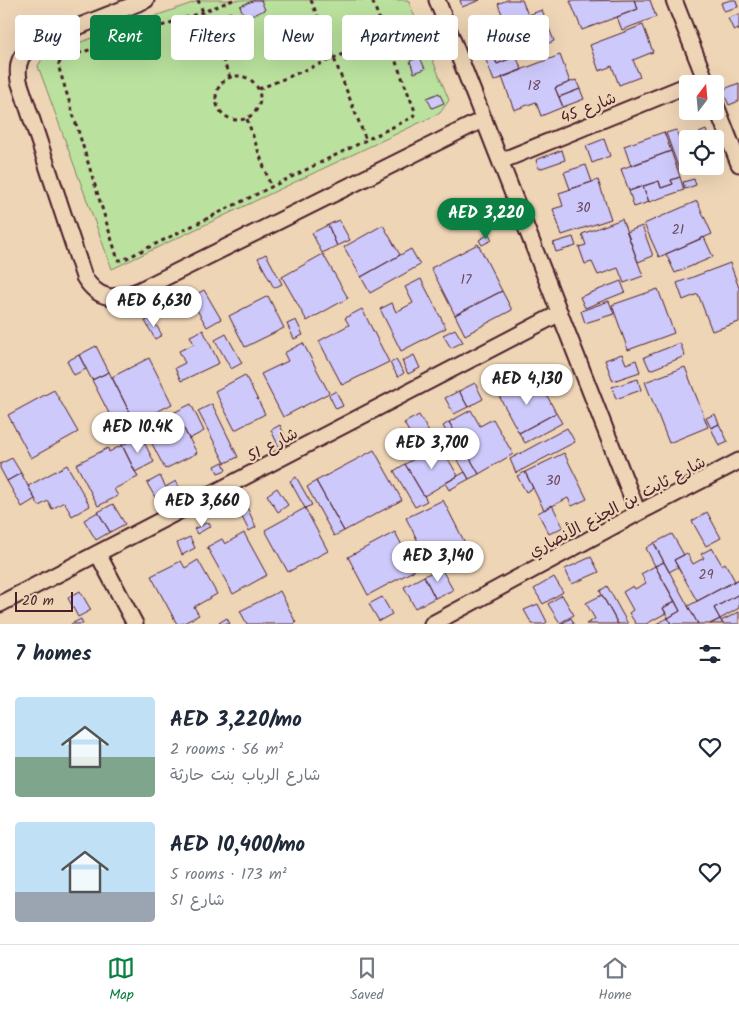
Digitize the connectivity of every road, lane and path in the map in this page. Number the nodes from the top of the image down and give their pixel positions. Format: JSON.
{"nodes":[{"id":1,"x":146,"y":0,"type":"edge"},
{"id":2,"x":198,"y":0,"type":"edge"},
{"id":3,"x":233,"y":0,"type":"edge"},
{"id":4,"x":311,"y":0,"type":"edge"},
{"id":5,"x":372,"y":0,"type":"edge"},
{"id":6,"x":437,"y":0,"type":"edge"},
{"id":7,"x":674,"y":0,"type":"edge"},
{"id":8,"x":203,"y":12,"type":"junction"},
{"id":9,"x":377,"y":15,"type":"edge"},
{"id":10,"x":342,"y":55,"type":"edge"},
{"id":11,"x":334,"y":58,"type":"junction"},
{"id":12,"x":394,"y":60,"type":"edge"},
{"id":13,"x":704,"y":75,"type":"edge"},
{"id":14,"x":230,"y":77,"type":"junction"},
{"id":15,"x":679,"y":88,"type":"edge"},
{"id":16,"x":259,"y":89,"type":"junction"},
{"id":17,"x":248,"y":119,"type":"junction"},
{"id":18,"x":484,"y":119,"type":"junction"},
{"id":19,"x":721,"y":120,"type":"edge"},
{"id":20,"x":366,"y":140,"type":"junction"},
{"id":21,"x":501,"y":161,"type":"junction"},
{"id":22,"x":739,"y":164,"type":"edge"},
{"id":23,"x":271,"y":187,"type":"junction"},
{"id":24,"x":560,"y":313,"type":"junction"},
{"id":25,"x":739,"y":461,"type":"edge"},
{"id":26,"x":638,"y":513,"type":"junction"},
{"id":27,"x":98,"y":554,"type":"junction"},
{"id":28,"x":0,"y":604,"type":"edge"},
{"id":29,"x":457,"y":618,"type":"edge"},
{"id":30,"x":135,"y":624,"type":"edge"},
{"id":31,"x":432,"y":624,"type":"edge"}],
"edges":[{"from":1,"to":18,"type":"street"},
{"from":2,"to":8,"type":"path"},
{"from":3,"to":8,"type":"path"},
{"from":4,"to":11,"type":"path"},
{"from":5,"to":9,"type":"path"},
{"from":6,"to":18,"type":"street"},
{"from":7,"to":13,"type":"street"},
{"from":8,"to":14,"type":"path"},
{"from":8,"to":23,"type":"path"},
{"from":10,"to":11,"type":"path"},
{"from":11,"to":16,"type":"path"},
{"from":11,"to":20,"type":"path"},
{"from":12,"to":20,"type":"path"},
{"from":14,"to":16,"type":"path"},
{"from":14,"to":17,"type":"path"},
{"from":15,"to":21,"type":"street","name":"شارع 45"},
{"from":16,"to":17,"type":"path"},
{"from":17,"to":23,"type":"path"},
{"from":18,"to":21,"type":"street"},
{"from":19,"to":22,"type":"street"},
{"from":20,"to":23,"type":"path"},
{"from":21,"to":24,"type":"street"},
{"from":24,"to":26,"type":"street"},
{"from":24,"to":27,"type":"street","name":"شارع 51"},
{"from":25,"to":26,"type":"street","name":"شارع ثابت بن الجذع الأنصاري"},
{"from":26,"to":29,"type":"street","name":"شارع ثابت بن الجذع الأنصاري"},
{"from":27,"to":28,"type":"street","name":"شارع 51"},
{"from":27,"to":30,"type":"street"},
{"from":29,"to":31,"type":"street","name":"شارع ثابت بن الجذع الأنصاري"}]}
